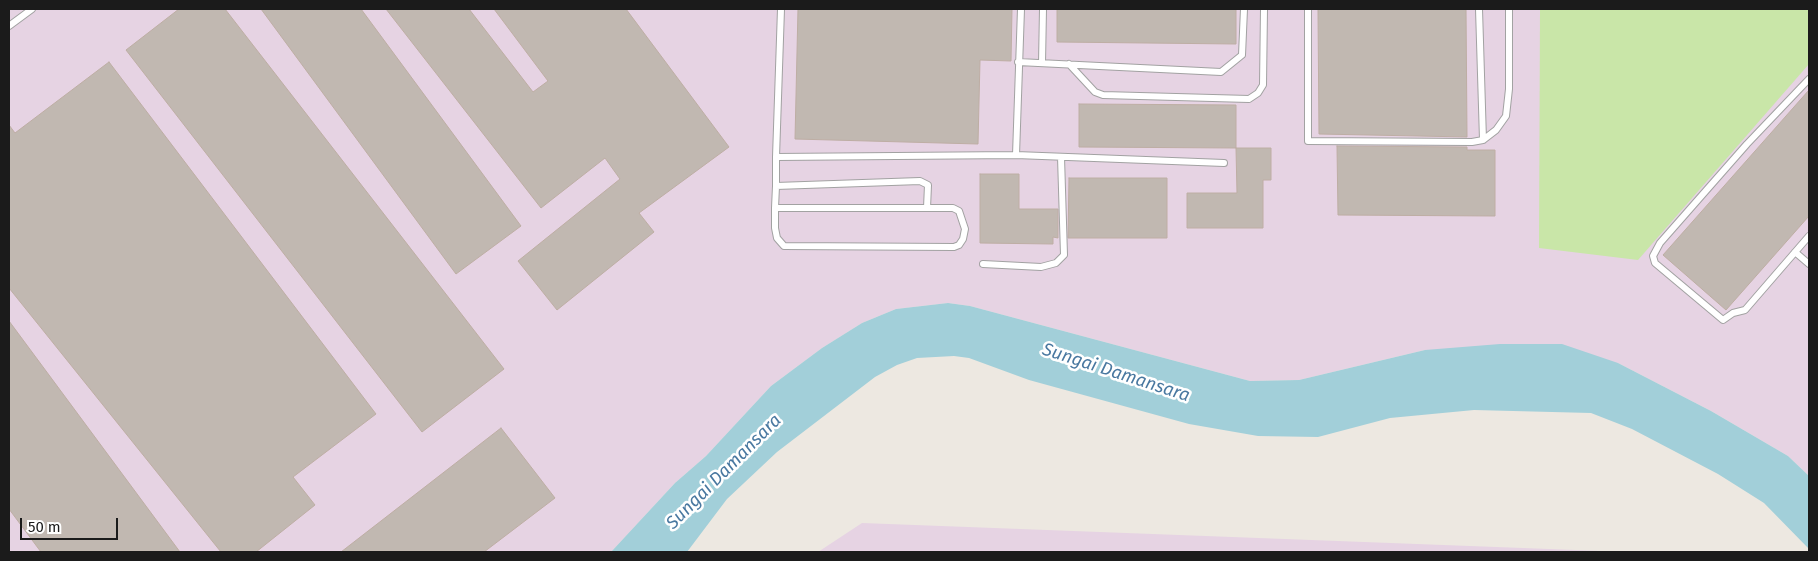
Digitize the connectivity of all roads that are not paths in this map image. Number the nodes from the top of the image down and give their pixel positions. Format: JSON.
{"nodes":[{"id":1,"x":32,"y":9,"type":"edge"},
{"id":2,"x":781,"y":9,"type":"edge"},
{"id":3,"x":1021,"y":9,"type":"edge"},
{"id":4,"x":1043,"y":9,"type":"edge"},
{"id":5,"x":1244,"y":9,"type":"edge"},
{"id":6,"x":1264,"y":9,"type":"edge"},
{"id":7,"x":1308,"y":9,"type":"edge"},
{"id":8,"x":1479,"y":9,"type":"edge"},
{"id":9,"x":1508,"y":9,"type":"edge"},
{"id":10,"x":9,"y":26,"type":"edge"},
{"id":11,"x":1018,"y":62,"type":"junction"},
{"id":12,"x":1042,"y":63,"type":"junction"},
{"id":13,"x":1069,"y":64,"type":"junction"},
{"id":14,"x":1809,"y":79,"type":"edge"},
{"id":15,"x":1483,"y":140,"type":"junction"},
{"id":16,"x":1016,"y":155,"type":"junction"},
{"id":17,"x":776,"y":156,"type":"junction"},
{"id":18,"x":1061,"y":157,"type":"junction"},
{"id":19,"x":1224,"y":163,"type":"dead end"},
{"id":20,"x":776,"y":186,"type":"junction"},
{"id":21,"x":775,"y":208,"type":"junction"},
{"id":22,"x":927,"y":208,"type":"junction"},
{"id":23,"x":1809,"y":236,"type":"edge"},
{"id":24,"x":1795,"y":252,"type":"junction"},
{"id":25,"x":983,"y":264,"type":"dead end"},
{"id":26,"x":1809,"y":264,"type":"edge"}],
"edges":[{"from":1,"to":10,"type":"lane"},
{"from":2,"to":17,"type":"lane"},
{"from":3,"to":11,"type":"lane"},
{"from":4,"to":12,"type":"lane"},
{"from":5,"to":13,"type":"lane"},
{"from":6,"to":13,"type":"lane"},
{"from":7,"to":15,"type":"lane"},
{"from":8,"to":15,"type":"lane"},
{"from":9,"to":15,"type":"lane"},
{"from":11,"to":12,"type":"lane"},
{"from":11,"to":16,"type":"lane"},
{"from":12,"to":13,"type":"lane"},
{"from":14,"to":24,"type":"lane"},
{"from":16,"to":17,"type":"lane"},
{"from":16,"to":18,"type":"lane"},
{"from":17,"to":20,"type":"lane"},
{"from":18,"to":19,"type":"lane"},
{"from":18,"to":25,"type":"lane"},
{"from":20,"to":21,"type":"lane"},
{"from":20,"to":22,"type":"lane"},
{"from":21,"to":22,"type":"lane"},
{"from":21,"to":22,"type":"lane"},
{"from":23,"to":24,"type":"lane"},
{"from":24,"to":26,"type":"lane"}]}
